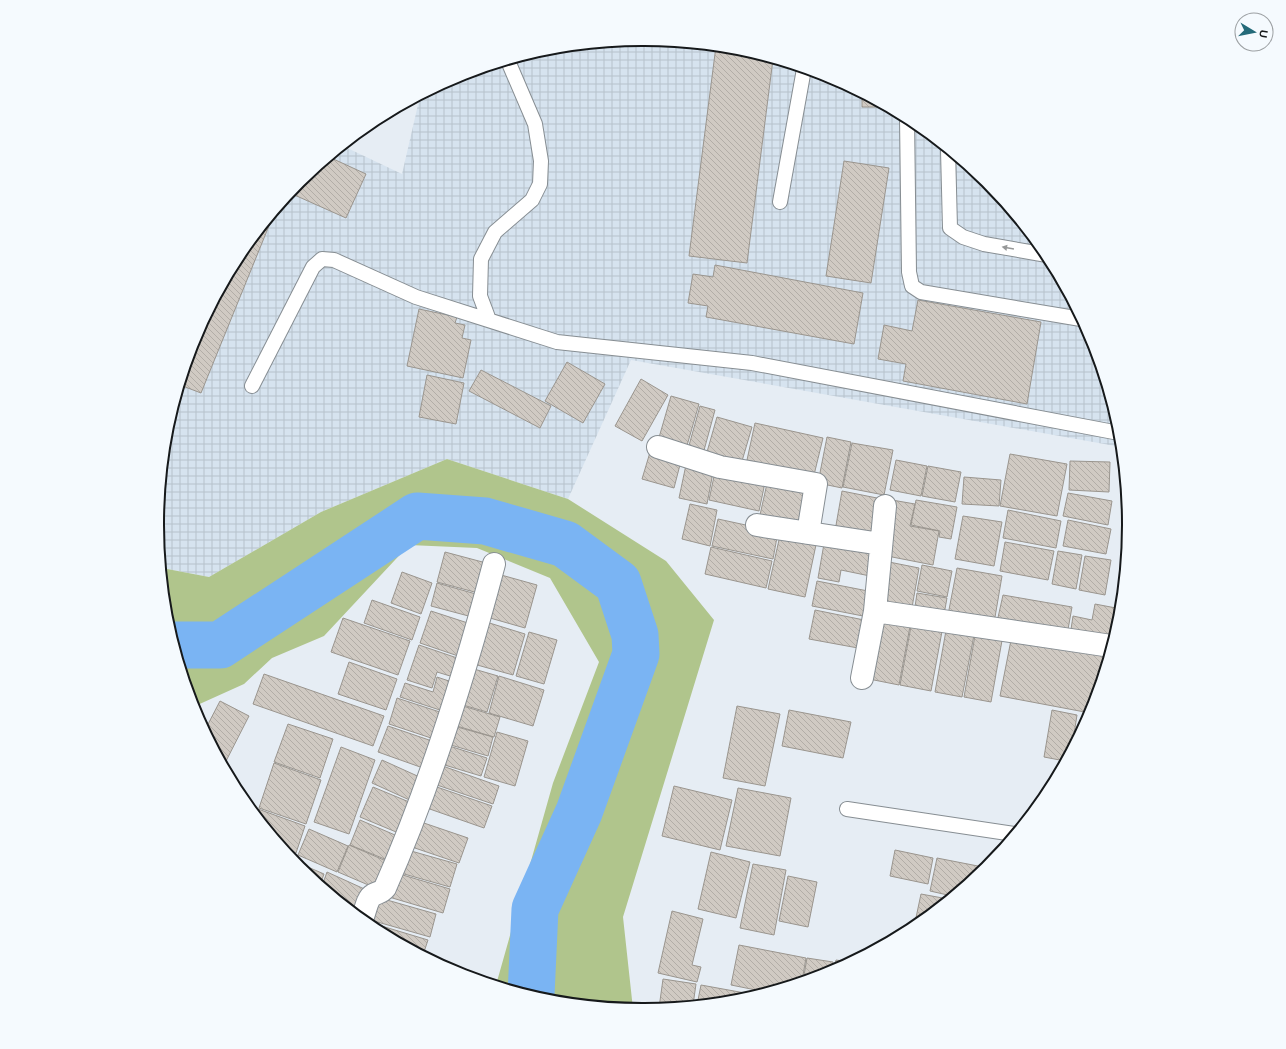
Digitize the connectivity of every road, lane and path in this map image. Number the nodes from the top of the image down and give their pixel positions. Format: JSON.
{"nodes":[{"id":1,"x":510,"y":65,"type":"edge"},
{"id":2,"x":803,"y":73,"type":"edge"},
{"id":3,"x":907,"y":126,"type":"edge"},
{"id":4,"x":948,"y":157,"type":"edge"},
{"id":5,"x":780,"y":202,"type":"dead end"},
{"id":6,"x":1037,"y":253,"type":"edge"},
{"id":7,"x":1074,"y":318,"type":"edge"},
{"id":8,"x":488,"y":320,"type":"junction"},
{"id":9,"x":252,"y":386,"type":"dead end"},
{"id":10,"x":1112,"y":431,"type":"edge"},
{"id":11,"x":658,"y":447,"type":"dead end"},
{"id":12,"x":885,"y":506,"type":"dead end"},
{"id":13,"x":756,"y":525,"type":"dead end"},
{"id":14,"x":808,"y":533,"type":"junction"},
{"id":15,"x":881,"y":544,"type":"junction"},
{"id":16,"x":494,"y":564,"type":"dead end"},
{"id":17,"x":875,"y":611,"type":"junction"},
{"id":18,"x":1106,"y":645,"type":"edge"},
{"id":19,"x":862,"y":678,"type":"dead end"},
{"id":20,"x":847,"y":809,"type":"dead end"},
{"id":21,"x":1009,"y":833,"type":"edge"},
{"id":22,"x":364,"y":913,"type":"edge"}],
"edges":[{"from":1,"to":8,"type":"lane"},
{"from":2,"to":5,"type":"lane"},
{"from":3,"to":7,"type":"lane"},
{"from":6,"to":4,"type":"lane","one_way":true},
{"from":8,"to":9,"type":"lane"},
{"from":8,"to":10,"type":"lane"},
{"from":11,"to":14,"type":"street"},
{"from":12,"to":15,"type":"street"},
{"from":13,"to":14,"type":"street"},
{"from":14,"to":15,"type":"street"},
{"from":15,"to":17,"type":"street"},
{"from":16,"to":22,"type":"street"},
{"from":17,"to":18,"type":"street"},
{"from":17,"to":19,"type":"street"},
{"from":20,"to":21,"type":"lane"}]}
